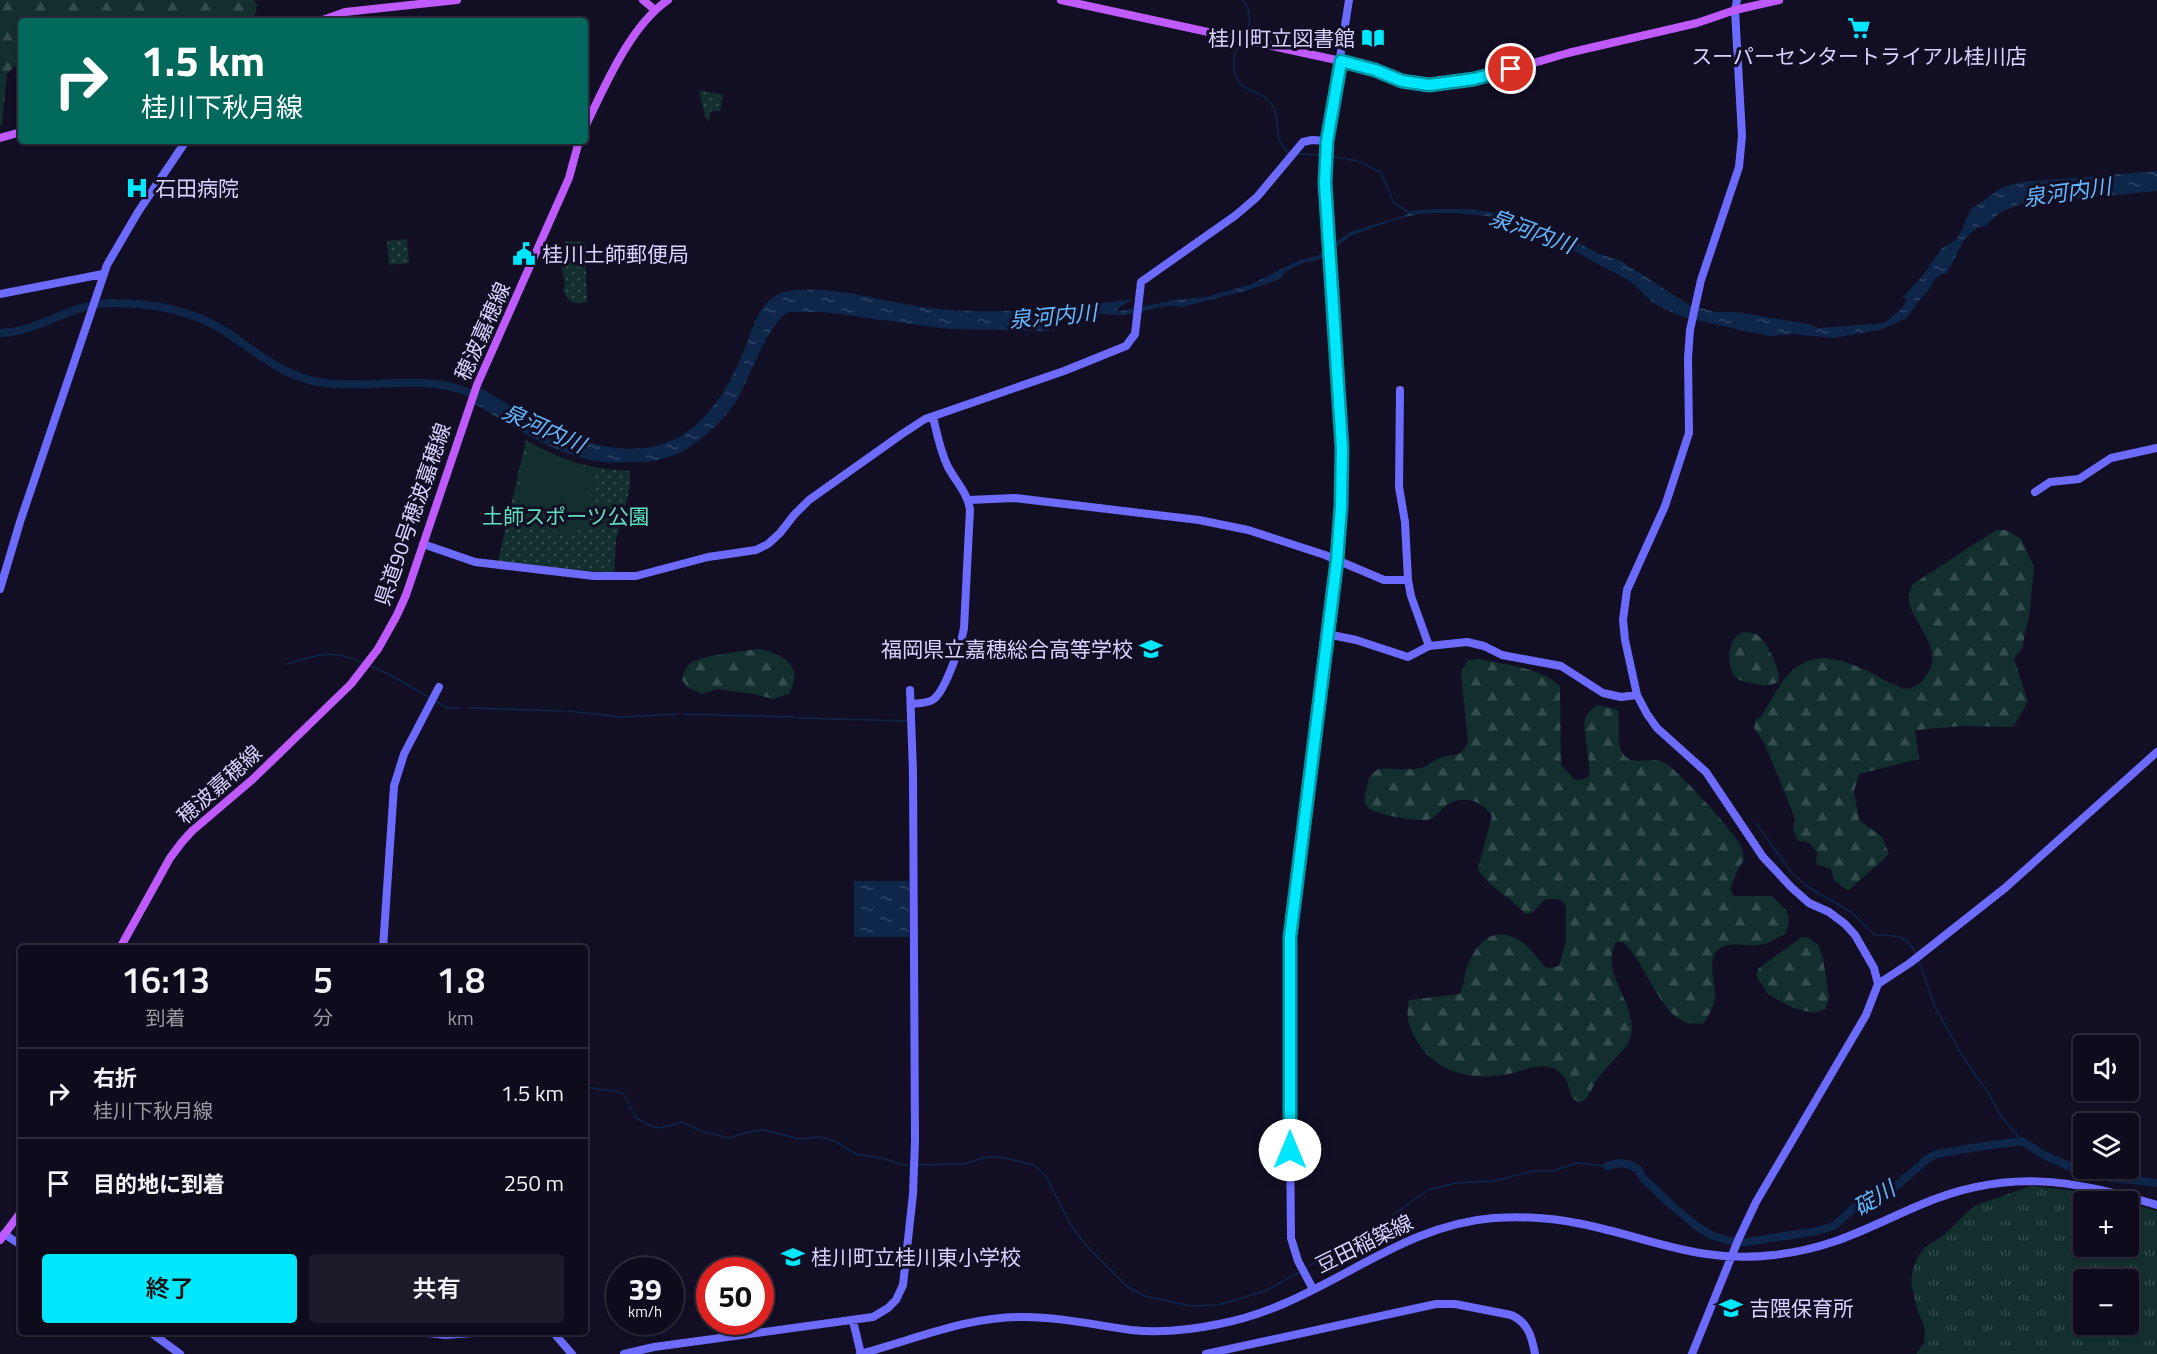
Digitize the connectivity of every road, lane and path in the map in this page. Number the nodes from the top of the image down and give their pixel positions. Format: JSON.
{"nodes":[{"id":1,"x":458,"y":0,"type":"edge"},
{"id":2,"x":643,"y":0,"type":"edge"},
{"id":3,"x":669,"y":0,"type":"edge"},
{"id":4,"x":1061,"y":0,"type":"edge"},
{"id":5,"x":1349,"y":0,"type":"edge"},
{"id":6,"x":1737,"y":0,"type":"edge"},
{"id":7,"x":1779,"y":0,"type":"edge"},
{"id":8,"x":655,"y":10,"type":"junction"},
{"id":9,"x":1735,"y":10,"type":"junction"},
{"id":10,"x":328,"y":18,"type":"edge"},
{"id":11,"x":1341,"y":61,"type":"junction"},
{"id":12,"x":588,"y":121,"type":"edge"},
{"id":13,"x":18,"y":133,"type":"edge"},
{"id":14,"x":0,"y":138,"type":"edge"},
{"id":15,"x":1327,"y":141,"type":"junction"},
{"id":16,"x":184,"y":144,"type":"edge"},
{"id":17,"x":578,"y":144,"type":"edge"},
{"id":18,"x":103,"y":274,"type":"junction"},
{"id":19,"x":0,"y":294,"type":"edge"},
{"id":20,"x":1400,"y":390,"type":"dead end"},
{"id":21,"x":471,"y":403,"type":"joint"},
{"id":22,"x":933,"y":417,"type":"junction"},
{"id":23,"x":2157,"y":448,"type":"edge"},
{"id":24,"x":2035,"y":492,"type":"dead end"},
{"id":25,"x":969,"y":500,"type":"junction"},
{"id":26,"x":423,"y":544,"type":"junction"},
{"id":27,"x":1337,"y":560,"type":"junction"},
{"id":28,"x":1408,"y":580,"type":"junction"},
{"id":29,"x":0,"y":589,"type":"edge"},
{"id":30,"x":1327,"y":634,"type":"junction"},
{"id":31,"x":1429,"y":646,"type":"junction"},
{"id":32,"x":366,"y":666,"type":"joint"},
{"id":33,"x":439,"y":687,"type":"dead end"},
{"id":34,"x":910,"y":690,"type":"dead end"},
{"id":35,"x":1637,"y":695,"type":"junction"},
{"id":36,"x":911,"y":704,"type":"junction"},
{"id":37,"x":2157,"y":752,"type":"edge"},
{"id":38,"x":122,"y":945,"type":"edge"},
{"id":39,"x":383,"y":945,"type":"edge"},
{"id":40,"x":1878,"y":984,"type":"junction"},
{"id":41,"x":2157,"y":1205,"type":"edge"},
{"id":42,"x":18,"y":1216,"type":"edge"},
{"id":43,"x":2,"y":1237,"type":"edge"},
{"id":44,"x":18,"y":1244,"type":"edge"},
{"id":45,"x":1733,"y":1253,"type":"junction"},
{"id":46,"x":1313,"y":1289,"type":"junction"},
{"id":47,"x":853,"y":1321,"type":"junction"},
{"id":48,"x":154,"y":1335,"type":"edge"},
{"id":49,"x":556,"y":1335,"type":"edge"},
{"id":50,"x":180,"y":1354,"type":"edge"},
{"id":51,"x":572,"y":1354,"type":"edge"},
{"id":52,"x":624,"y":1354,"type":"edge"},
{"id":53,"x":861,"y":1354,"type":"edge"},
{"id":54,"x":1206,"y":1354,"type":"edge"},
{"id":55,"x":1535,"y":1354,"type":"edge"},
{"id":56,"x":1692,"y":1354,"type":"edge"}],
"edges":[{"from":1,"to":10,"type":"main road"},
{"from":2,"to":8,"type":"main road"},
{"from":3,"to":8,"type":"main road"},
{"from":4,"to":11,"type":"main road"},
{"from":5,"to":11,"type":"street","name":"豆田稲築線"},
{"from":6,"to":9,"type":"street"},
{"from":7,"to":9,"type":"main road"},
{"from":8,"to":12,"type":"main road"},
{"from":9,"to":11,"type":"main road"},
{"from":9,"to":35,"type":"street"},
{"from":11,"to":15,"type":"street","name":"豆田稲築線"},
{"from":13,"to":14,"type":"main road"},
{"from":15,"to":22,"type":"street"},
{"from":15,"to":27,"type":"street","name":"豆田稲築線"},
{"from":16,"to":18,"type":"street"},
{"from":17,"to":21,"type":"main road","name":"穂波嘉穂線"},
{"from":18,"to":19,"type":"street"},
{"from":18,"to":29,"type":"street"},
{"from":20,"to":28,"type":"street"},
{"from":21,"to":26,"type":"main road","name":"県道90号穂波嘉穂線"},
{"from":22,"to":25,"type":"street"},
{"from":22,"to":26,"type":"street"},
{"from":23,"to":24,"type":"street"},
{"from":25,"to":27,"type":"street"},
{"from":25,"to":36,"type":"street"},
{"from":26,"to":32,"type":"main road","name":"県道90号穂波嘉穂線"},
{"from":27,"to":28,"type":"street"},
{"from":27,"to":30,"type":"street","name":"豆田稲築線"},
{"from":28,"to":31,"type":"street"},
{"from":30,"to":31,"type":"street"},
{"from":30,"to":46,"type":"street","name":"豆田稲築線"},
{"from":31,"to":35,"type":"street"},
{"from":32,"to":38,"type":"main road","name":"穂波嘉穂線"},
{"from":33,"to":39,"type":"street"},
{"from":34,"to":36,"type":"street"},
{"from":35,"to":40,"type":"street"},
{"from":36,"to":47,"type":"street"},
{"from":37,"to":40,"type":"street"},
{"from":40,"to":45,"type":"street"},
{"from":41,"to":45,"type":"street","name":"豆田稲築線"},
{"from":42,"to":43,"type":"main road"},
{"from":43,"to":44,"type":"street"},
{"from":45,"to":46,"type":"street","name":"豆田稲築線"},
{"from":45,"to":56,"type":"street"},
{"from":46,"to":53,"type":"street"},
{"from":47,"to":52,"type":"street"},
{"from":47,"to":53,"type":"street"},
{"from":48,"to":50,"type":"street"},
{"from":49,"to":51,"type":"street"},
{"from":54,"to":55,"type":"street"}]}
